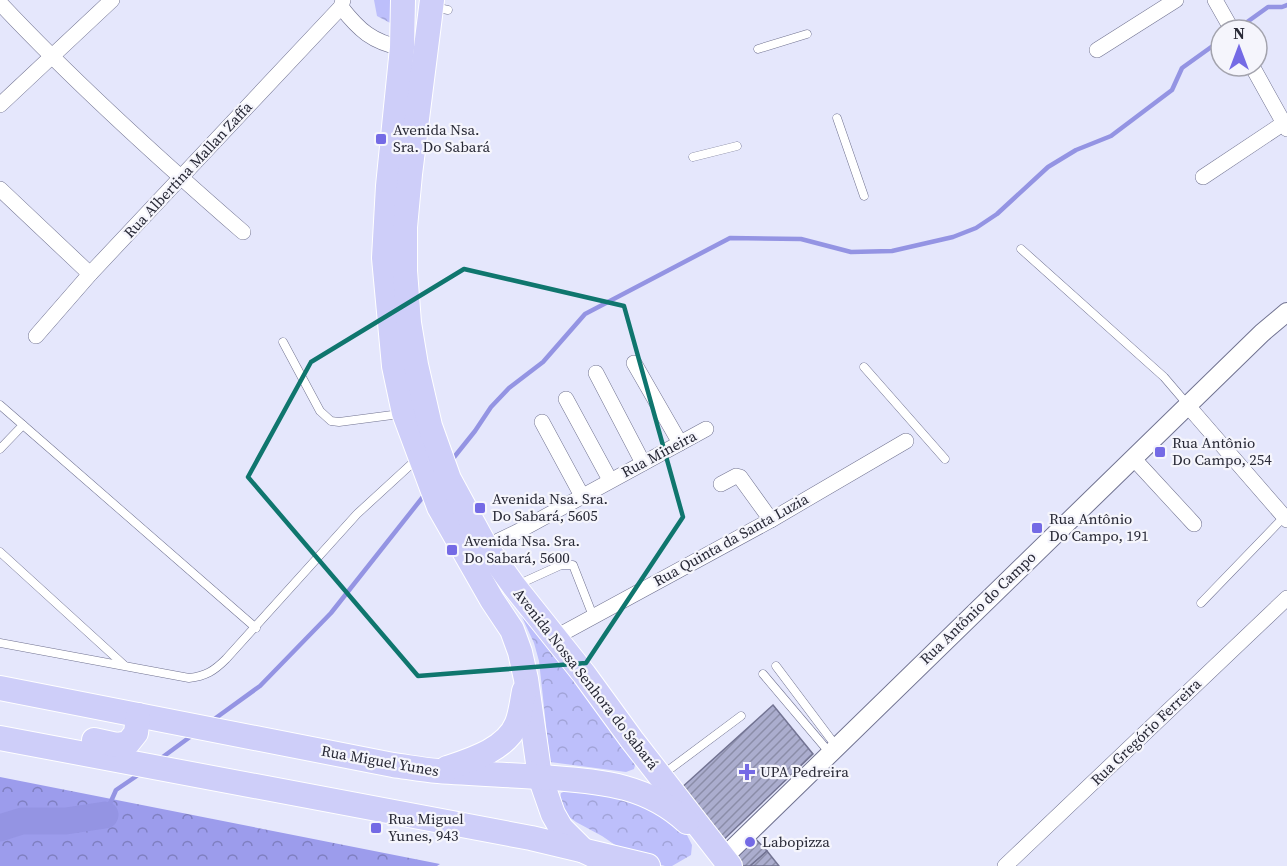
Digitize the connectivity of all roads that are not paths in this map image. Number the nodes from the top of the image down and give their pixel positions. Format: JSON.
{"nodes":[{"id":1,"x":111,"y":0,"type":"edge"},
{"id":2,"x":403,"y":0,"type":"edge"},
{"id":3,"x":1176,"y":0,"type":"edge"},
{"id":4,"x":1215,"y":0,"type":"edge"},
{"id":5,"x":0,"y":3,"type":"edge"},
{"id":6,"x":342,"y":3,"type":"edge"},
{"id":7,"x":437,"y":6,"type":"edge"},
{"id":8,"x":1226,"y":18,"type":"edge"},
{"id":9,"x":807,"y":34,"type":"dead end"},
{"id":10,"x":402,"y":48,"type":"junction"},
{"id":11,"x":758,"y":49,"type":"dead end"},
{"id":12,"x":1097,"y":50,"type":"dead end"},
{"id":13,"x":52,"y":57,"type":"junction"},
{"id":14,"x":1259,"y":78,"type":"edge"},
{"id":15,"x":0,"y":105,"type":"edge"},
{"id":16,"x":837,"y":118,"type":"dead end"},
{"id":17,"x":1286,"y":124,"type":"edge"},
{"id":18,"x":737,"y":146,"type":"dead end"},
{"id":19,"x":693,"y":157,"type":"dead end"},
{"id":20,"x":1203,"y":177,"type":"dead end"},
{"id":21,"x":181,"y":178,"type":"junction"},
{"id":22,"x":0,"y":189,"type":"edge"},
{"id":23,"x":864,"y":196,"type":"dead end"},
{"id":24,"x":243,"y":232,"type":"dead end"},
{"id":25,"x":1021,"y":249,"type":"dead end"},
{"id":26,"x":90,"y":274,"type":"junction"},
{"id":27,"x":1287,"y":312,"type":"edge"},
{"id":28,"x":36,"y":336,"type":"dead end"},
{"id":29,"x":283,"y":342,"type":"dead end"},
{"id":30,"x":634,"y":363,"type":"dead end"},
{"id":31,"x":864,"y":367,"type":"dead end"},
{"id":32,"x":596,"y":373,"type":"dead end"},
{"id":33,"x":566,"y":399,"type":"dead end"},
{"id":34,"x":0,"y":405,"type":"edge"},
{"id":35,"x":1188,"y":405,"type":"junction"},
{"id":36,"x":404,"y":413,"type":"junction"},
{"id":37,"x":542,"y":422,"type":"dead end"},
{"id":38,"x":23,"y":425,"type":"junction"},
{"id":39,"x":706,"y":429,"type":"dead end"},
{"id":40,"x":919,"y":430,"type":"junction"},
{"id":41,"x":906,"y":441,"type":"joint"},
{"id":42,"x":680,"y":443,"type":"junction"},
{"id":43,"x":0,"y":449,"type":"edge"},
{"id":44,"x":419,"y":457,"type":"junction"},
{"id":45,"x":945,"y":459,"type":"dead end"},
{"id":46,"x":1134,"y":459,"type":"junction"},
{"id":47,"x":643,"y":463,"type":"junction"},
{"id":48,"x":610,"y":480,"type":"junction"},
{"id":49,"x":721,"y":484,"type":"dead end"},
{"id":50,"x":582,"y":496,"type":"junction"},
{"id":51,"x":1286,"y":519,"type":"edge"},
{"id":52,"x":771,"y":520,"type":"junction"},
{"id":53,"x":1194,"y":524,"type":"dead end"},
{"id":54,"x":486,"y":547,"type":"junction"},
{"id":55,"x":0,"y":552,"type":"edge"},
{"id":56,"x":514,"y":586,"type":"junction"},
{"id":57,"x":1287,"y":598,"type":"edge"},
{"id":58,"x":1201,"y":603,"type":"dead end"},
{"id":59,"x":593,"y":616,"type":"junction"},
{"id":60,"x":256,"y":628,"type":"junction"},
{"id":61,"x":554,"y":638,"type":"junction"},
{"id":62,"x":0,"y":643,"type":"edge"},
{"id":63,"x":125,"y":666,"type":"junction"},
{"id":64,"x":776,"y":666,"type":"dead end"},
{"id":65,"x":763,"y":674,"type":"dead end"},
{"id":66,"x":526,"y":680,"type":"junction"},
{"id":67,"x":0,"y":688,"type":"edge"},
{"id":68,"x":138,"y":715,"type":"junction"},
{"id":69,"x":741,"y":716,"type":"dead end"},
{"id":70,"x":0,"y":737,"type":"edge"},
{"id":71,"x":833,"y":749,"type":"junction"},
{"id":72,"x":436,"y":771,"type":"junction"},
{"id":73,"x":660,"y":776,"type":"junction"},
{"id":74,"x":540,"y":777,"type":"junction"},
{"id":75,"x":584,"y":851,"type":"junction"},
{"id":76,"x":721,"y":863,"type":"edge"},
{"id":77,"x":616,"y":866,"type":"edge"},
{"id":78,"x":648,"y":866,"type":"edge"},
{"id":79,"x":1005,"y":866,"type":"edge"}],
"edges":[{"from":1,"to":13,"type":"street"},
{"from":2,"to":10,"type":"main road","name":"Avenida Nossa Senhora do Sabará"},
{"from":3,"to":12,"type":"street"},
{"from":4,"to":8,"type":"street"},
{"from":5,"to":13,"type":"street"},
{"from":6,"to":10,"type":"street"},
{"from":6,"to":21,"type":"street","name":"Rua Albertina Mallan Zaffa"},
{"from":7,"to":54,"type":"main road","name":"Avenida Nossa Senhora do Sabará"},
{"from":9,"to":11,"type":"lane"},
{"from":10,"to":36,"type":"main road","name":"Avenida Nossa Senhora do Sabará"},
{"from":13,"to":15,"type":"street"},
{"from":13,"to":21,"type":"street"},
{"from":14,"to":17,"type":"street"},
{"from":16,"to":23,"type":"lane"},
{"from":17,"to":20,"type":"street"},
{"from":18,"to":19,"type":"lane"},
{"from":21,"to":24,"type":"street"},
{"from":21,"to":26,"type":"street","name":"Rua Albertina Mallan Zaffa"},
{"from":22,"to":26,"type":"street"},
{"from":25,"to":35,"type":"lane"},
{"from":26,"to":28,"type":"street","name":"Rua Albertina Mallan Zaffa"},
{"from":27,"to":35,"type":"street","name":"Rua Antônio do Campo"},
{"from":29,"to":36,"type":"lane"},
{"from":30,"to":42,"type":"street"},
{"from":31,"to":40,"type":"lane"},
{"from":32,"to":47,"type":"street"},
{"from":33,"to":48,"type":"street"},
{"from":34,"to":38,"type":"lane"},
{"from":35,"to":46,"type":"street","name":"Rua Antônio do Campo"},
{"from":35,"to":51,"type":"street"},
{"from":36,"to":44,"type":"main road","name":"Avenida Nossa Senhora do Sabará"},
{"from":37,"to":50,"type":"street"},
{"from":38,"to":43,"type":"lane"},
{"from":38,"to":60,"type":"lane"},
{"from":39,"to":42,"type":"street","name":"Rua Mineira"},
{"from":40,"to":41,"type":"lane"},
{"from":40,"to":45,"type":"lane"},
{"from":41,"to":52,"type":"street","name":"Rua Quinta da Santa Luzia"},
{"from":42,"to":47,"type":"street","name":"Rua Mineira"},
{"from":44,"to":60,"type":"lane"},
{"from":44,"to":66,"type":"main road","name":"Avenida Nossa Senhora do Sabará"},
{"from":46,"to":53,"type":"street"},
{"from":46,"to":71,"type":"street","name":"Rua Antônio do Campo"},
{"from":47,"to":48,"type":"street","name":"Rua Mineira"},
{"from":48,"to":50,"type":"street","name":"Rua Mineira"},
{"from":49,"to":52,"type":"street"},
{"from":50,"to":54,"type":"street","name":"Rua Mineira"},
{"from":51,"to":58,"type":"lane"},
{"from":52,"to":59,"type":"street","name":"Rua Quinta da Santa Luzia"},
{"from":54,"to":56,"type":"main road","name":"Avenida Nossa Senhora do Sabará"},
{"from":55,"to":63,"type":"lane"},
{"from":56,"to":59,"type":"lane"},
{"from":56,"to":61,"type":"main road","name":"Avenida Nossa Senhora do Sabará"},
{"from":57,"to":79,"type":"street","name":"Rua Gregório Ferreira"},
{"from":59,"to":61,"type":"street","name":"Rua Quinta da Santa Luzia"},
{"from":60,"to":63,"type":"lane"},
{"from":61,"to":73,"type":"main road","name":"Avenida Nossa Senhora do Sabará"},
{"from":62,"to":63,"type":"lane"},
{"from":64,"to":71,"type":"lane"},
{"from":65,"to":71,"type":"lane"},
{"from":66,"to":72,"type":"main road"},
{"from":66,"to":74,"type":"main road","name":"Avenida Nossa Senhora do Sabará"},
{"from":67,"to":68,"type":"main road","name":"Rua Miguel Yunes"},
{"from":68,"to":70,"type":"main road"},
{"from":68,"to":72,"type":"main road","name":"Rua Miguel Yunes"},
{"from":69,"to":73,"type":"lane"},
{"from":70,"to":75,"type":"main road"},
{"from":71,"to":76,"type":"street","name":"Rua Antônio do Campo"},
{"from":72,"to":74,"type":"main road","name":"Rua Miguel Yunes"},
{"from":73,"to":76,"type":"main road","name":"Avenida Nossa Senhora do Sabará"},
{"from":74,"to":75,"type":"main road","name":"Avenida Nossa Senhora do Sabará"},
{"from":74,"to":76,"type":"main road","name":"Rua Miguel Yunes"},
{"from":75,"to":77,"type":"main road"},
{"from":75,"to":78,"type":"main road"}]}
